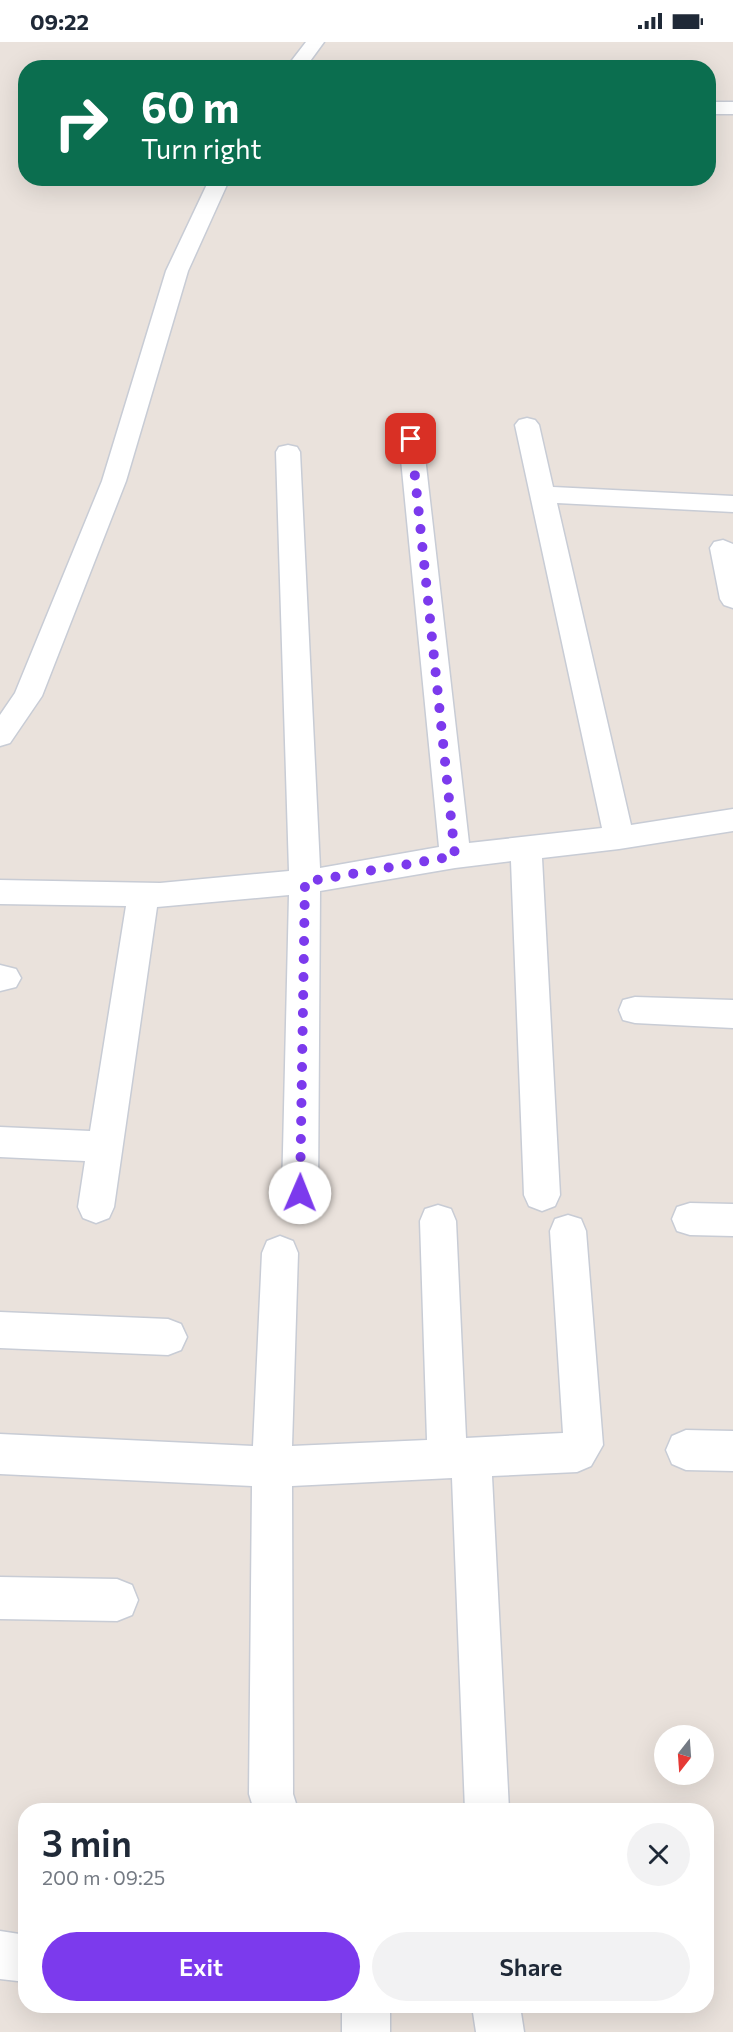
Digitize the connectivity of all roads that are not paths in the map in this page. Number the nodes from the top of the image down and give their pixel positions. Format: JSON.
{"nodes":[{"id":1,"x":315,"y":42,"type":"edge"},
{"id":2,"x":301,"y":60,"type":"edge"},
{"id":3,"x":716,"y":108,"type":"edge"},
{"id":4,"x":733,"y":108,"type":"edge"},
{"id":5,"x":216,"y":186,"type":"edge"},
{"id":6,"x":527,"y":425,"type":"dead end"},
{"id":7,"x":411,"y":439,"type":"dead end"},
{"id":8,"x":288,"y":452,"type":"dead end"},
{"id":9,"x":542,"y":494,"type":"junction"},
{"id":10,"x":733,"y":504,"type":"edge"},
{"id":11,"x":723,"y":548,"type":"dead end"},
{"id":12,"x":733,"y":599,"type":"edge"},
{"id":13,"x":0,"y":736,"type":"edge"},
{"id":14,"x":733,"y":820,"type":"edge"},
{"id":15,"x":619,"y":838,"type":"junction"},
{"id":16,"x":526,"y":849,"type":"junction"},
{"id":17,"x":455,"y":856,"type":"junction"},
{"id":18,"x":305,"y":882,"type":"junction"},
{"id":19,"x":0,"y":892,"type":"edge"},
{"id":20,"x":143,"y":895,"type":"junction"},
{"id":21,"x":635,"y":1010,"type":"dead end"},
{"id":22,"x":733,"y":1014,"type":"edge"},
{"id":23,"x":0,"y":1142,"type":"edge"},
{"id":24,"x":105,"y":1147,"type":"junction"},
{"id":25,"x":300,"y":1193,"type":"dead end"},
{"id":26,"x":542,"y":1195,"type":"dead end"},
{"id":27,"x":96,"y":1207,"type":"dead end"},
{"id":28,"x":690,"y":1219,"type":"dead end"},
{"id":29,"x":733,"y":1220,"type":"edge"},
{"id":30,"x":438,"y":1221,"type":"dead end"},
{"id":31,"x":568,"y":1231,"type":"dead end"},
{"id":32,"x":280,"y":1253,"type":"dead end"},
{"id":33,"x":0,"y":1330,"type":"edge"},
{"id":34,"x":168,"y":1337,"type":"dead end"},
{"id":35,"x":686,"y":1450,"type":"dead end"},
{"id":36,"x":733,"y":1451,"type":"edge"},
{"id":37,"x":0,"y":1454,"type":"edge"},
{"id":38,"x":459,"y":1459,"type":"junction"},
{"id":39,"x":273,"y":1467,"type":"junction"},
{"id":40,"x":0,"y":1598,"type":"edge"},
{"id":41,"x":117,"y":1600,"type":"dead end"},
{"id":42,"x":274,"y":1803,"type":"edge"},
{"id":43,"x":486,"y":1803,"type":"edge"},
{"id":44,"x":0,"y":1955,"type":"edge"},
{"id":45,"x":18,"y":1958,"type":"edge"},
{"id":46,"x":366,"y":2013,"type":"edge"},
{"id":47,"x":497,"y":2013,"type":"edge"},
{"id":48,"x":366,"y":2032,"type":"edge"},
{"id":49,"x":500,"y":2032,"type":"edge"}],
"edges":[{"from":1,"to":2,"type":"street"},
{"from":3,"to":4,"type":"street"},
{"from":5,"to":13,"type":"street"},
{"from":6,"to":9,"type":"street"},
{"from":7,"to":17,"type":"street"},
{"from":8,"to":18,"type":"street"},
{"from":9,"to":10,"type":"street"},
{"from":9,"to":15,"type":"street"},
{"from":11,"to":12,"type":"street"},
{"from":14,"to":15,"type":"street"},
{"from":15,"to":16,"type":"street"},
{"from":16,"to":17,"type":"street"},
{"from":16,"to":26,"type":"street"},
{"from":17,"to":18,"type":"street"},
{"from":18,"to":20,"type":"street"},
{"from":18,"to":25,"type":"street"},
{"from":19,"to":20,"type":"street"},
{"from":20,"to":24,"type":"street"},
{"from":21,"to":22,"type":"street"},
{"from":23,"to":24,"type":"street"},
{"from":24,"to":27,"type":"street"},
{"from":28,"to":29,"type":"street"},
{"from":30,"to":38,"type":"street"},
{"from":31,"to":38,"type":"street"},
{"from":32,"to":39,"type":"street"},
{"from":33,"to":34,"type":"street"},
{"from":35,"to":36,"type":"street"},
{"from":37,"to":39,"type":"street"},
{"from":38,"to":39,"type":"street"},
{"from":38,"to":43,"type":"street"},
{"from":39,"to":42,"type":"street"},
{"from":40,"to":41,"type":"street"},
{"from":44,"to":45,"type":"street"},
{"from":46,"to":48,"type":"street"},
{"from":47,"to":49,"type":"street"}]}
